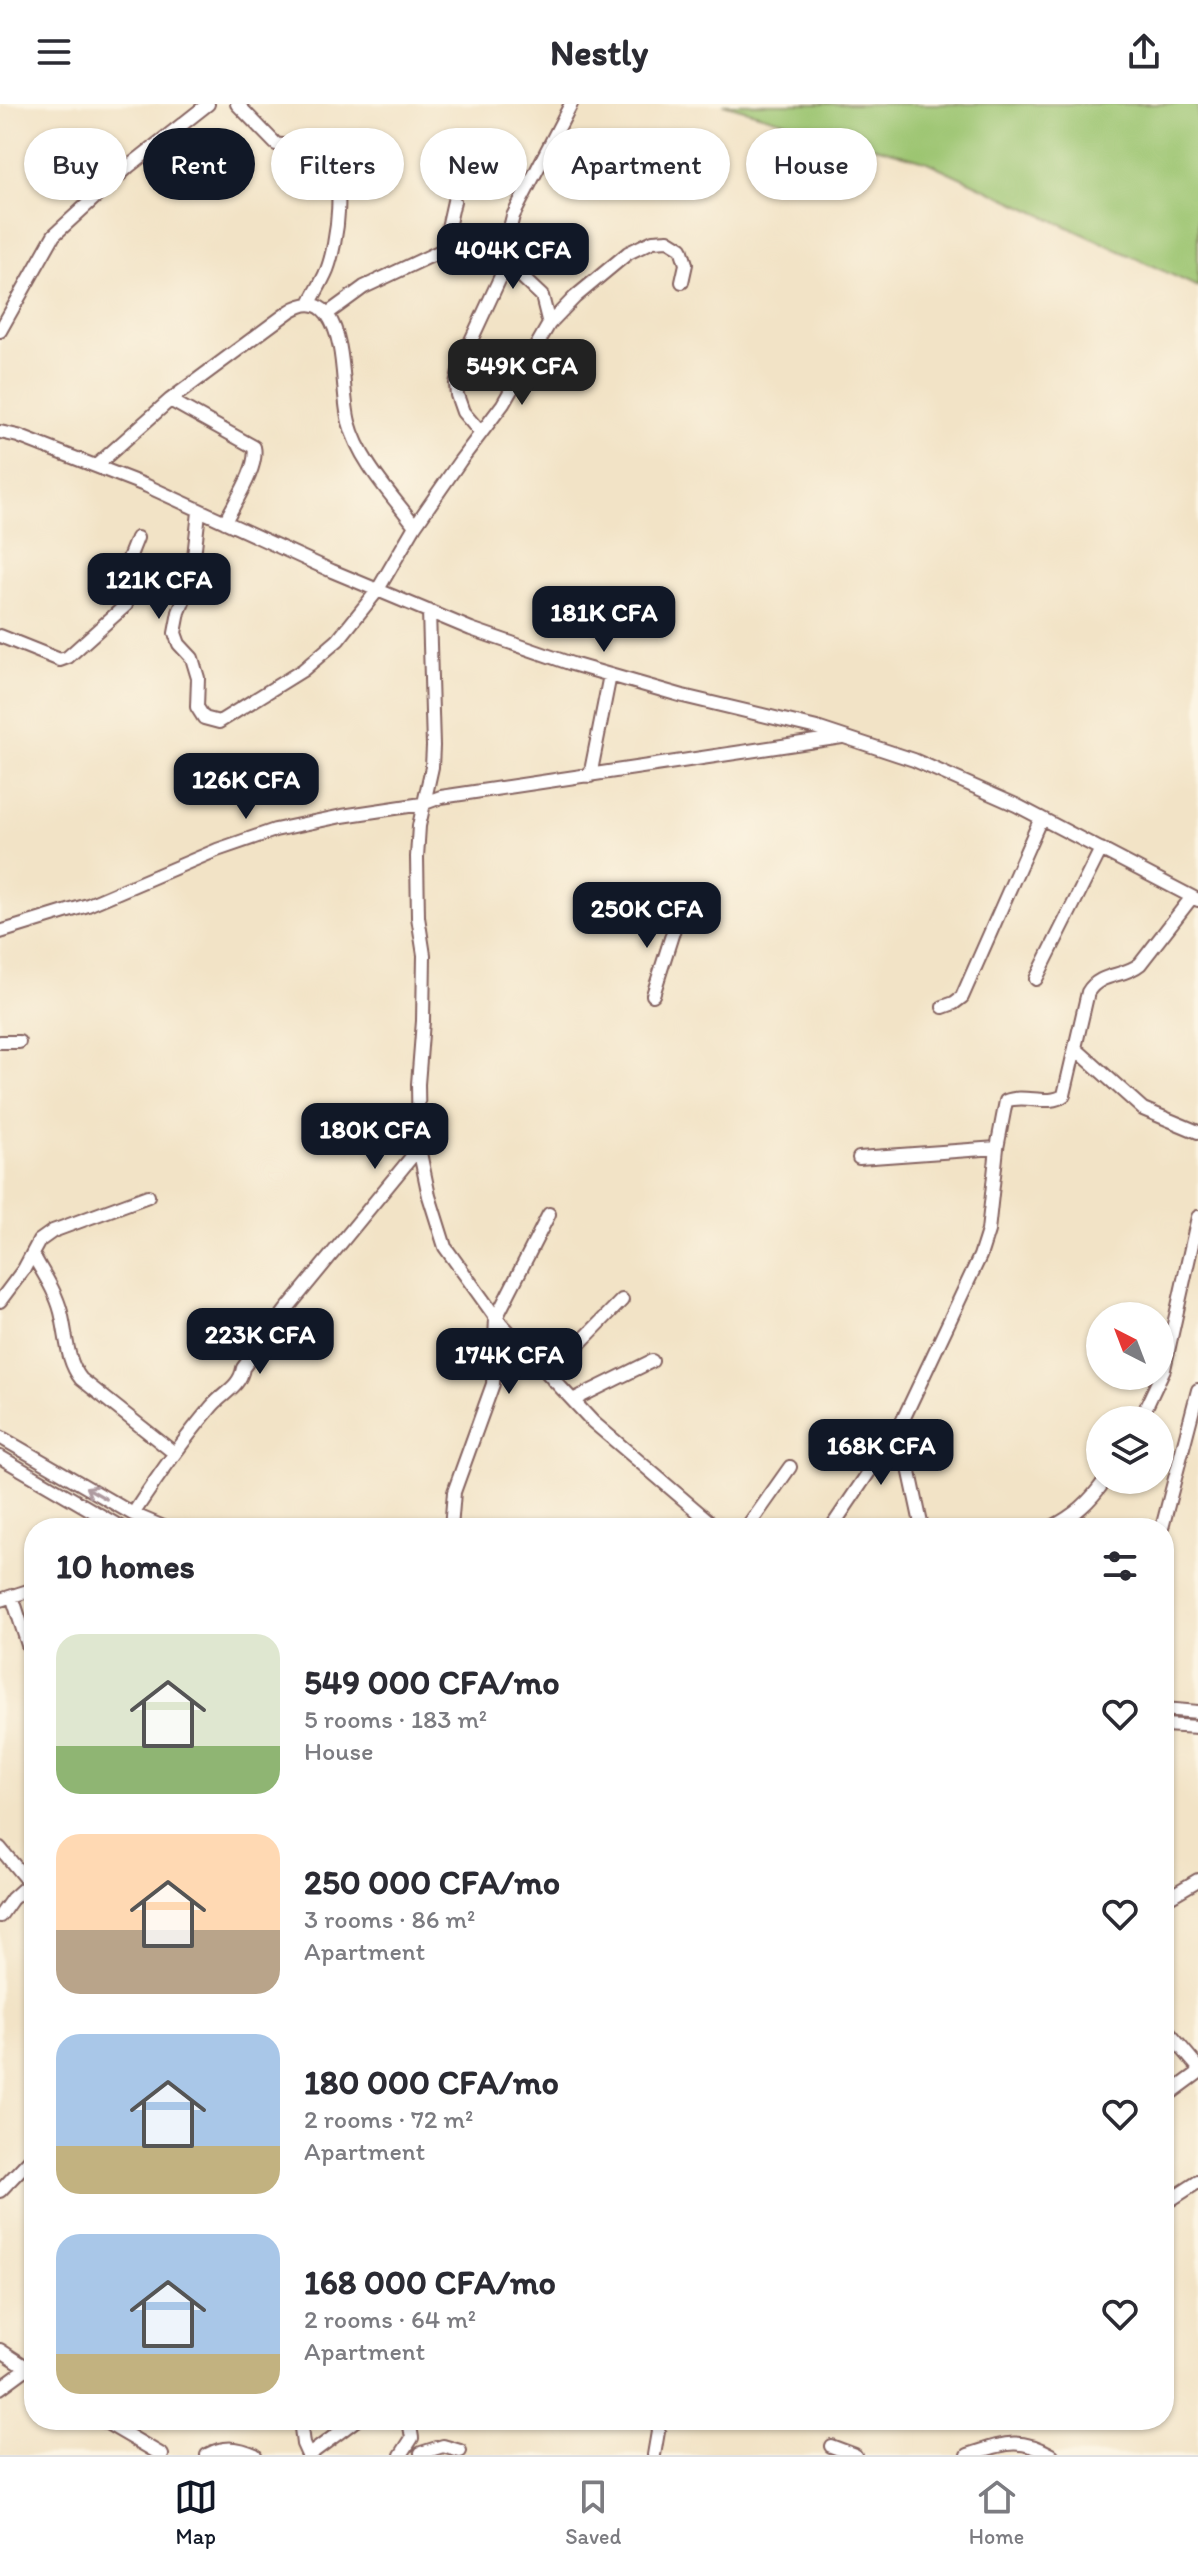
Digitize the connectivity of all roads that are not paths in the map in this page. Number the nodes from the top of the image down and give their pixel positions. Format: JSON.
{"nodes":[{"id":1,"x":208,"y":104,"type":"edge"},
{"id":2,"x":237,"y":104,"type":"edge"},
{"id":3,"x":571,"y":104,"type":"edge"},
{"id":4,"x":454,"y":201,"type":"dead end"},
{"id":5,"x":507,"y":263,"type":"junction"},
{"id":6,"x":682,"y":282,"type":"dead end"},
{"id":7,"x":542,"y":296,"type":"junction"},
{"id":8,"x":571,"y":302,"type":"junction"},
{"id":9,"x":310,"y":303,"type":"junction"},
{"id":10,"x":327,"y":314,"type":"junction"},
{"id":11,"x":549,"y":324,"type":"junction"},
{"id":12,"x":0,"y":331,"type":"edge"},
{"id":13,"x":170,"y":400,"type":"junction"},
{"id":14,"x":0,"y":432,"type":"edge"},
{"id":15,"x":481,"y":433,"type":"junction"},
{"id":16,"x":97,"y":465,"type":"junction"},
{"id":17,"x":199,"y":512,"type":"junction"},
{"id":18,"x":225,"y":522,"type":"junction"},
{"id":19,"x":415,"y":526,"type":"junction"},
{"id":20,"x":137,"y":538,"type":"dead end"},
{"id":21,"x":377,"y":591,"type":"junction"},
{"id":22,"x":429,"y":611,"type":"junction"},
{"id":23,"x":0,"y":636,"type":"edge"},
{"id":24,"x":610,"y":675,"type":"junction"},
{"id":25,"x":845,"y":736,"type":"junction"},
{"id":26,"x":590,"y":776,"type":"junction"},
{"id":27,"x":422,"y":804,"type":"junction"},
{"id":28,"x":1041,"y":818,"type":"junction"},
{"id":29,"x":1101,"y":849,"type":"junction"},
{"id":30,"x":1195,"y":899,"type":"edge"},
{"id":31,"x":678,"y":916,"type":"dead end"},
{"id":32,"x":0,"y":932,"type":"edge"},
{"id":33,"x":1036,"y":979,"type":"dead end"},
{"id":34,"x":653,"y":995,"type":"dead end"},
{"id":35,"x":943,"y":1007,"type":"dead end"},
{"id":36,"x":0,"y":1042,"type":"edge"},
{"id":37,"x":19,"y":1042,"type":"dead end"},
{"id":38,"x":1076,"y":1049,"type":"junction"},
{"id":39,"x":1198,"y":1132,"type":"edge"},
{"id":40,"x":419,"y":1148,"type":"junction"},
{"id":41,"x":997,"y":1148,"type":"junction"},
{"id":42,"x":859,"y":1158,"type":"dead end"},
{"id":43,"x":148,"y":1196,"type":"dead end"},
{"id":44,"x":549,"y":1214,"type":"dead end"},
{"id":45,"x":1198,"y":1217,"type":"edge"},
{"id":46,"x":33,"y":1255,"type":"junction"},
{"id":47,"x":622,"y":1300,"type":"dead end"},
{"id":48,"x":0,"y":1301,"type":"edge"},
{"id":49,"x":496,"y":1318,"type":"junction"},
{"id":50,"x":652,"y":1361,"type":"dead end"},
{"id":51,"x":553,"y":1380,"type":"junction"},
{"id":52,"x":1198,"y":1390,"type":"edge"},
{"id":53,"x":573,"y":1400,"type":"junction"},
{"id":54,"x":1147,"y":1406,"type":"edge"},
{"id":55,"x":900,"y":1426,"type":"junction"},
{"id":56,"x":0,"y":1437,"type":"edge"},
{"id":57,"x":173,"y":1452,"type":"junction"},
{"id":58,"x":0,"y":1457,"type":"edge"},
{"id":59,"x":790,"y":1467,"type":"dead end"},
{"id":60,"x":1095,"y":1494,"type":"edge"},
{"id":61,"x":133,"y":1514,"type":"junction"},
{"id":62,"x":105,"y":1518,"type":"edge"},
{"id":63,"x":142,"y":1518,"type":"edge"},
{"id":64,"x":452,"y":1518,"type":"edge"},
{"id":65,"x":705,"y":1518,"type":"edge"},
{"id":66,"x":754,"y":1518,"type":"edge"},
{"id":67,"x":838,"y":1518,"type":"edge"},
{"id":68,"x":920,"y":1518,"type":"edge"},
{"id":69,"x":1067,"y":1518,"type":"edge"},
{"id":70,"x":1165,"y":1518,"type":"edge"},
{"id":71,"x":6,"y":1598,"type":"edge"},
{"id":72,"x":24,"y":1636,"type":"edge"},
{"id":73,"x":1174,"y":1710,"type":"edge"},
{"id":74,"x":1198,"y":1712,"type":"edge"},
{"id":75,"x":1174,"y":1726,"type":"edge"},
{"id":76,"x":1198,"y":1727,"type":"edge"},
{"id":77,"x":0,"y":1848,"type":"edge"},
{"id":78,"x":24,"y":1874,"type":"edge"},
{"id":79,"x":1198,"y":1880,"type":"edge"},
{"id":80,"x":24,"y":1888,"type":"edge"},
{"id":81,"x":1174,"y":1894,"type":"edge"},
{"id":82,"x":0,"y":1916,"type":"edge"},
{"id":83,"x":1174,"y":2039,"type":"edge"},
{"id":84,"x":1198,"y":2067,"type":"edge"},
{"id":85,"x":1198,"y":2073,"type":"edge"},
{"id":86,"x":1174,"y":2091,"type":"edge"},
{"id":87,"x":24,"y":2162,"type":"edge"},
{"id":88,"x":5,"y":2175,"type":"edge"},
{"id":89,"x":1198,"y":2182,"type":"edge"},
{"id":90,"x":0,"y":2191,"type":"edge"},
{"id":91,"x":1174,"y":2198,"type":"edge"},
{"id":92,"x":0,"y":2350,"type":"edge"},
{"id":93,"x":24,"y":2364,"type":"edge"},
{"id":94,"x":24,"y":2373,"type":"edge"},
{"id":95,"x":0,"y":2388,"type":"edge"},
{"id":96,"x":119,"y":2430,"type":"edge"},
{"id":97,"x":301,"y":2430,"type":"edge"},
{"id":98,"x":342,"y":2430,"type":"edge"},
{"id":99,"x":411,"y":2430,"type":"edge"},
{"id":100,"x":658,"y":2430,"type":"edge"},
{"id":101,"x":831,"y":2446,"type":"dead end"},
{"id":102,"x":404,"y":2451,"type":"edge"},
{"id":103,"x":460,"y":2451,"type":"dead end"},
{"id":104,"x":422,"y":2454,"type":"edge"},
{"id":105,"x":162,"y":2455,"type":"edge"},
{"id":106,"x":207,"y":2455,"type":"edge"},
{"id":107,"x":255,"y":2455,"type":"edge"},
{"id":108,"x":308,"y":2455,"type":"edge"},
{"id":109,"x":654,"y":2455,"type":"edge"},
{"id":110,"x":855,"y":2455,"type":"edge"},
{"id":111,"x":968,"y":2455,"type":"edge"},
{"id":112,"x":1052,"y":2455,"type":"edge"}],
"edges":[{"from":1,"to":12,"type":"street"},
{"from":2,"to":9,"type":"street"},
{"from":3,"to":5,"type":"street"},
{"from":4,"to":10,"type":"street"},
{"from":5,"to":7,"type":"street"},
{"from":5,"to":15,"type":"street"},
{"from":6,"to":8,"type":"street"},
{"from":7,"to":8,"type":"street"},
{"from":7,"to":11,"type":"street"},
{"from":8,"to":11,"type":"street"},
{"from":9,"to":10,"type":"street"},
{"from":9,"to":13,"type":"street"},
{"from":10,"to":19,"type":"street"},
{"from":11,"to":15,"type":"street"},
{"from":13,"to":16,"type":"street"},
{"from":13,"to":18,"type":"street"},
{"from":14,"to":16,"type":"street"},
{"from":15,"to":19,"type":"street"},
{"from":16,"to":17,"type":"street"},
{"from":17,"to":18,"type":"street"},
{"from":17,"to":21,"type":"street"},
{"from":18,"to":21,"type":"street"},
{"from":19,"to":21,"type":"street"},
{"from":20,"to":23,"type":"street"},
{"from":21,"to":22,"type":"street"},
{"from":22,"to":24,"type":"street"},
{"from":22,"to":27,"type":"street"},
{"from":24,"to":25,"type":"street"},
{"from":24,"to":26,"type":"street"},
{"from":25,"to":26,"type":"street"},
{"from":25,"to":28,"type":"street"},
{"from":26,"to":27,"type":"street"},
{"from":27,"to":32,"type":"street"},
{"from":27,"to":40,"type":"street"},
{"from":28,"to":29,"type":"street"},
{"from":28,"to":35,"type":"street"},
{"from":29,"to":30,"type":"street"},
{"from":29,"to":33,"type":"street"},
{"from":30,"to":38,"type":"street"},
{"from":31,"to":34,"type":"street"},
{"from":36,"to":37,"type":"street"},
{"from":38,"to":39,"type":"street"},
{"from":38,"to":41,"type":"street"},
{"from":40,"to":49,"type":"street"},
{"from":40,"to":57,"type":"street"},
{"from":41,"to":42,"type":"street"},
{"from":41,"to":55,"type":"street"},
{"from":43,"to":46,"type":"street"},
{"from":44,"to":49,"type":"street"},
{"from":45,"to":54,"type":"street"},
{"from":46,"to":48,"type":"street"},
{"from":46,"to":57,"type":"street"},
{"from":47,"to":51,"type":"street"},
{"from":49,"to":51,"type":"street"},
{"from":49,"to":64,"type":"street"},
{"from":50,"to":53,"type":"street"},
{"from":51,"to":53,"type":"street"},
{"from":52,"to":70,"type":"street"},
{"from":53,"to":65,"type":"street"},
{"from":55,"to":67,"type":"street"},
{"from":55,"to":68,"type":"street"},
{"from":61,"to":56,"type":"street","one_way":true},
{"from":57,"to":61,"type":"street"},
{"from":58,"to":62,"type":"street"},
{"from":59,"to":66,"type":"street"},
{"from":60,"to":69,"type":"street"},
{"from":61,"to":63,"type":"street"},
{"from":71,"to":72,"type":"street"},
{"from":73,"to":74,"type":"street"},
{"from":75,"to":76,"type":"street"},
{"from":77,"to":78,"type":"street"},
{"from":79,"to":81,"type":"street"},
{"from":80,"to":82,"type":"street"},
{"from":83,"to":84,"type":"street"},
{"from":85,"to":86,"type":"street"},
{"from":87,"to":88,"type":"street"},
{"from":88,"to":90,"type":"street"},
{"from":89,"to":91,"type":"street"},
{"from":92,"to":93,"type":"street"},
{"from":94,"to":95,"type":"street"},
{"from":96,"to":105,"type":"street"},
{"from":97,"to":108,"type":"street"},
{"from":98,"to":108,"type":"street"},
{"from":99,"to":102,"type":"street"},
{"from":100,"to":109,"type":"street"},
{"from":101,"to":110,"type":"street"},
{"from":102,"to":104,"type":"street"},
{"from":103,"to":104,"type":"street"},
{"from":106,"to":107,"type":"street"},
{"from":111,"to":112,"type":"street"}]}
